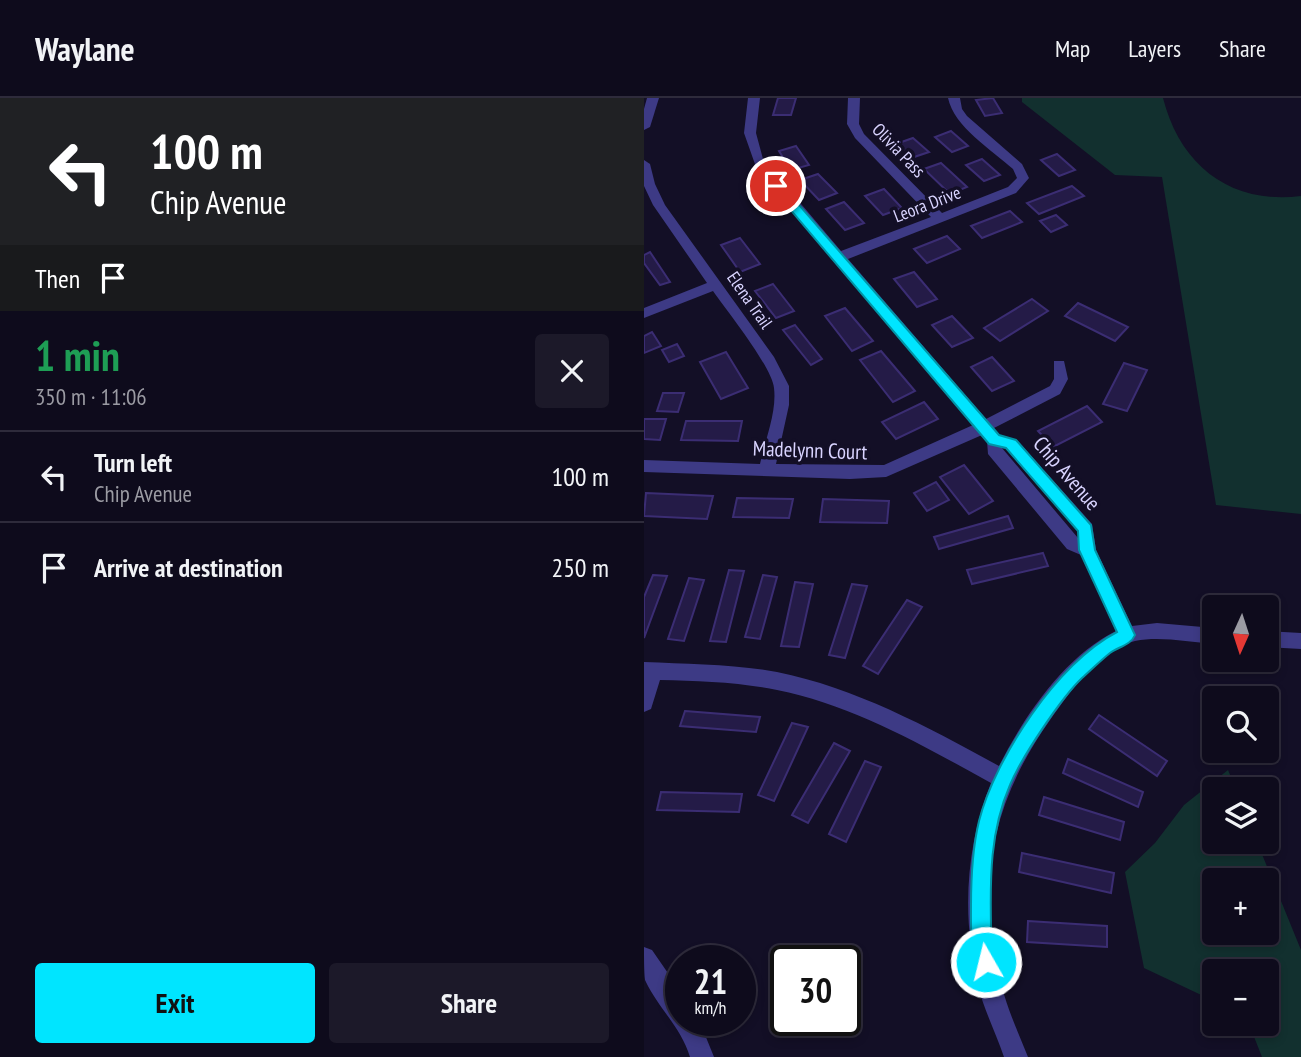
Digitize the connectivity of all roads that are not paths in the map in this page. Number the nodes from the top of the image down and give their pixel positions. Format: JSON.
{"nodes":[{"id":1,"x":653,"y":98,"type":"edge"},
{"id":2,"x":754,"y":98,"type":"edge"},
{"id":3,"x":854,"y":98,"type":"edge"},
{"id":4,"x":954,"y":98,"type":"edge"},
{"id":5,"x":644,"y":127,"type":"edge"},
{"id":6,"x":644,"y":164,"type":"edge"},
{"id":7,"x":940,"y":218,"type":"junction"},
{"id":8,"x":839,"y":257,"type":"junction"},
{"id":9,"x":716,"y":285,"type":"junction"},
{"id":10,"x":644,"y":313,"type":"edge"},
{"id":11,"x":1059,"y":365,"type":"dead end"},
{"id":12,"x":989,"y":433,"type":"junction"},
{"id":13,"x":1028,"y":464,"type":"junction"},
{"id":14,"x":644,"y":466,"type":"edge"},
{"id":15,"x":767,"y":469,"type":"junction"},
{"id":16,"x":1012,"y":472,"type":"junction"},
{"id":17,"x":1087,"y":550,"type":"junction"},
{"id":18,"x":1127,"y":635,"type":"junction"},
{"id":19,"x":1202,"y":635,"type":"edge"},
{"id":20,"x":1279,"y":639,"type":"edge"},
{"id":21,"x":1301,"y":640,"type":"edge"},
{"id":22,"x":649,"y":671,"type":"edge"},
{"id":23,"x":644,"y":702,"type":"edge"},
{"id":24,"x":1003,"y":779,"type":"junction"},
{"id":25,"x":644,"y":958,"type":"edge"},
{"id":26,"x":665,"y":989,"type":"edge"},
{"id":27,"x":695,"y":1036,"type":"edge"},
{"id":28,"x":702,"y":1057,"type":"edge"},
{"id":29,"x":1016,"y":1057,"type":"edge"}],
"edges":[{"from":1,"to":5,"type":"street"},
{"from":2,"to":8,"type":"street","name":"Chip Avenue"},
{"from":3,"to":7,"type":"street","name":"Olivia Pass"},
{"from":4,"to":7,"type":"street","name":"Leora Drive"},
{"from":6,"to":9,"type":"street","name":"Elena Trail"},
{"from":7,"to":8,"type":"street","name":"Leora Drive"},
{"from":8,"to":12,"type":"street","name":"Chip Avenue"},
{"from":9,"to":10,"type":"street"},
{"from":9,"to":15,"type":"street","name":"Elena Trail"},
{"from":11,"to":12,"type":"street","name":"Madelynn Court"},
{"from":12,"to":13,"type":"street","name":"Chip Avenue"},
{"from":12,"to":15,"type":"street","name":"Madelynn Court"},
{"from":12,"to":16,"type":"street","name":"Chip Avenue"},
{"from":13,"to":16,"type":"street"},
{"from":13,"to":17,"type":"street","name":"Chip Avenue"},
{"from":14,"to":15,"type":"street","name":"Madelynn Court"},
{"from":16,"to":17,"type":"street","name":"Chip Avenue"},
{"from":17,"to":18,"type":"street","name":"Chip Avenue"},
{"from":18,"to":19,"type":"street"},
{"from":18,"to":24,"type":"street"},
{"from":20,"to":21,"type":"street"},
{"from":22,"to":23,"type":"street"},
{"from":22,"to":24,"type":"street"},
{"from":24,"to":29,"type":"street"},
{"from":25,"to":26,"type":"street"},
{"from":27,"to":28,"type":"street"}]}
